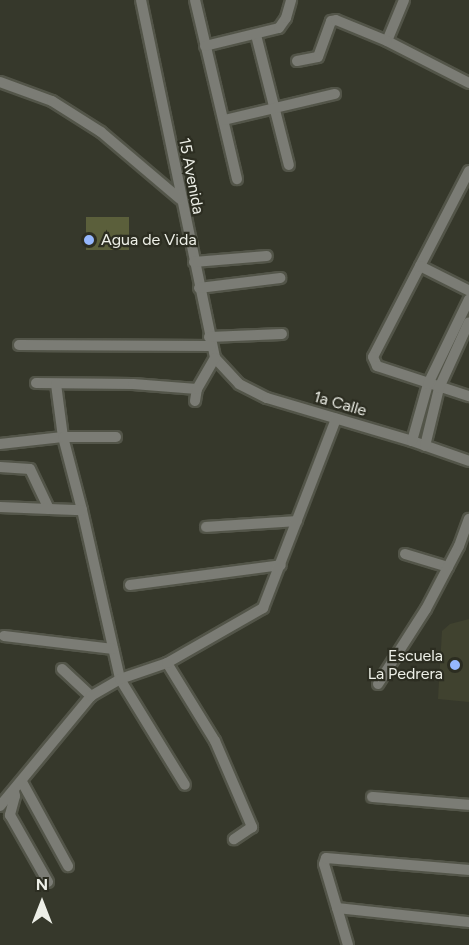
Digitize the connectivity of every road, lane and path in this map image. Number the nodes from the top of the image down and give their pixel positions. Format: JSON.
{"nodes":[{"id":1,"x":141,"y":0,"type":"edge"},
{"id":2,"x":195,"y":0,"type":"edge"},
{"id":3,"x":291,"y":0,"type":"edge"},
{"id":4,"x":404,"y":0,"type":"edge"},
{"id":5,"x":256,"y":35,"type":"junction"},
{"id":6,"x":387,"y":41,"type":"junction"},
{"id":7,"x":205,"y":46,"type":"junction"},
{"id":8,"x":297,"y":61,"type":"dead end"},
{"id":9,"x":0,"y":82,"type":"edge"},
{"id":10,"x":469,"y":83,"type":"edge"},
{"id":11,"x":335,"y":94,"type":"dead end"},
{"id":12,"x":274,"y":110,"type":"junction"},
{"id":13,"x":224,"y":120,"type":"junction"},
{"id":14,"x":289,"y":165,"type":"dead end"},
{"id":15,"x":469,"y":171,"type":"edge"},
{"id":16,"x":237,"y":179,"type":"dead end"},
{"id":17,"x":180,"y":199,"type":"junction"},
{"id":18,"x":267,"y":256,"type":"dead end"},
{"id":19,"x":194,"y":262,"type":"junction"},
{"id":20,"x":420,"y":266,"type":"junction"},
{"id":21,"x":280,"y":278,"type":"dead end"},
{"id":22,"x":199,"y":288,"type":"junction"},
{"id":23,"x":469,"y":289,"type":"edge"},
{"id":24,"x":469,"y":299,"type":"edge"},
{"id":25,"x":469,"y":322,"type":"edge"},
{"id":26,"x":282,"y":334,"type":"dead end"},
{"id":27,"x":210,"y":342,"type":"junction"},
{"id":28,"x":19,"y":345,"type":"dead end"},
{"id":29,"x":215,"y":358,"type":"junction"},
{"id":30,"x":36,"y":384,"type":"dead end"},
{"id":31,"x":56,"y":384,"type":"junction"},
{"id":32,"x":434,"y":386,"type":"junction"},
{"id":33,"x":197,"y":389,"type":"junction"},
{"id":34,"x":469,"y":396,"type":"edge"},
{"id":35,"x":195,"y":401,"type":"dead end"},
{"id":36,"x":336,"y":418,"type":"junction"},
{"id":37,"x":63,"y":437,"type":"junction"},
{"id":38,"x":116,"y":437,"type":"dead end"},
{"id":39,"x":412,"y":441,"type":"junction"},
{"id":40,"x":0,"y":444,"type":"edge"},
{"id":41,"x":425,"y":446,"type":"junction"},
{"id":42,"x":469,"y":461,"type":"edge"},
{"id":43,"x":0,"y":467,"type":"edge"},
{"id":44,"x":0,"y":507,"type":"edge"},
{"id":45,"x":49,"y":509,"type":"junction"},
{"id":46,"x":82,"y":510,"type":"junction"},
{"id":47,"x":469,"y":519,"type":"edge"},
{"id":48,"x":297,"y":522,"type":"junction"},
{"id":49,"x":206,"y":527,"type":"dead end"},
{"id":50,"x":405,"y":554,"type":"dead end"},
{"id":51,"x":281,"y":565,"type":"junction"},
{"id":52,"x":448,"y":567,"type":"junction"},
{"id":53,"x":130,"y":585,"type":"dead end"},
{"id":54,"x":4,"y":636,"type":"dead end"},
{"id":55,"x":113,"y":649,"type":"junction"},
{"id":56,"x":167,"y":663,"type":"junction"},
{"id":57,"x":62,"y":669,"type":"dead end"},
{"id":58,"x":120,"y":679,"type":"junction"},
{"id":59,"x":378,"y":684,"type":"dead end"},
{"id":60,"x":92,"y":696,"type":"junction"},
{"id":61,"x":22,"y":782,"type":"junction"},
{"id":62,"x":185,"y":785,"type":"dead end"},
{"id":63,"x":14,"y":791,"type":"junction"},
{"id":64,"x":372,"y":797,"type":"dead end"},
{"id":65,"x":469,"y":805,"type":"edge"},
{"id":66,"x":0,"y":806,"type":"edge"},
{"id":67,"x":234,"y":839,"type":"dead end"},
{"id":68,"x":68,"y":866,"type":"dead end"},
{"id":69,"x":469,"y":870,"type":"edge"},
{"id":70,"x":48,"y":882,"type":"dead end"},
{"id":71,"x":337,"y":908,"type":"junction"},
{"id":72,"x":469,"y":922,"type":"edge"},
{"id":73,"x":348,"y":945,"type":"edge"}],
"edges":[{"from":1,"to":17,"type":"street","name":"15 Avenida"},
{"from":2,"to":7,"type":"street"},
{"from":3,"to":5,"type":"street"},
{"from":4,"to":6,"type":"street"},
{"from":5,"to":7,"type":"street"},
{"from":5,"to":12,"type":"street"},
{"from":6,"to":8,"type":"street"},
{"from":6,"to":10,"type":"street"},
{"from":7,"to":13,"type":"street"},
{"from":9,"to":17,"type":"street"},
{"from":11,"to":12,"type":"street"},
{"from":12,"to":13,"type":"street"},
{"from":12,"to":14,"type":"street"},
{"from":13,"to":16,"type":"street"},
{"from":15,"to":20,"type":"street"},
{"from":17,"to":19,"type":"street","name":"15 Avenida"},
{"from":18,"to":19,"type":"street"},
{"from":19,"to":22,"type":"street","name":"15 Avenida"},
{"from":20,"to":23,"type":"street"},
{"from":20,"to":32,"type":"street"},
{"from":21,"to":22,"type":"street"},
{"from":22,"to":27,"type":"street","name":"15 Avenida"},
{"from":23,"to":24,"type":"street"},
{"from":24,"to":32,"type":"street"},
{"from":25,"to":32,"type":"street"},
{"from":26,"to":27,"type":"street"},
{"from":27,"to":28,"type":"street"},
{"from":27,"to":29,"type":"street","name":"15 Avenida"},
{"from":29,"to":33,"type":"street"},
{"from":29,"to":36,"type":"street","name":"1a Calle"},
{"from":30,"to":31,"type":"street"},
{"from":31,"to":33,"type":"street"},
{"from":31,"to":37,"type":"street"},
{"from":32,"to":34,"type":"street"},
{"from":32,"to":39,"type":"street"},
{"from":32,"to":41,"type":"street"},
{"from":33,"to":35,"type":"street"},
{"from":36,"to":39,"type":"street","name":"1a Calle"},
{"from":36,"to":48,"type":"street"},
{"from":37,"to":38,"type":"street"},
{"from":37,"to":40,"type":"street"},
{"from":37,"to":46,"type":"street"},
{"from":39,"to":41,"type":"street","name":"1a Calle"},
{"from":41,"to":42,"type":"street","name":"1a Calle"},
{"from":43,"to":45,"type":"street"},
{"from":44,"to":45,"type":"street"},
{"from":45,"to":46,"type":"street"},
{"from":46,"to":55,"type":"street"},
{"from":47,"to":52,"type":"street"},
{"from":48,"to":49,"type":"street"},
{"from":48,"to":51,"type":"street"},
{"from":50,"to":52,"type":"street"},
{"from":51,"to":53,"type":"street"},
{"from":51,"to":56,"type":"street"},
{"from":52,"to":59,"type":"street"},
{"from":54,"to":55,"type":"street"},
{"from":55,"to":58,"type":"street"},
{"from":56,"to":58,"type":"street"},
{"from":56,"to":67,"type":"street"},
{"from":57,"to":60,"type":"street"},
{"from":58,"to":60,"type":"street"},
{"from":58,"to":62,"type":"street"},
{"from":60,"to":61,"type":"street"},
{"from":61,"to":63,"type":"street"},
{"from":61,"to":68,"type":"street"},
{"from":63,"to":66,"type":"street"},
{"from":63,"to":70,"type":"street"},
{"from":64,"to":65,"type":"street"},
{"from":69,"to":71,"type":"street"},
{"from":71,"to":72,"type":"street"},
{"from":71,"to":73,"type":"street"}]}
